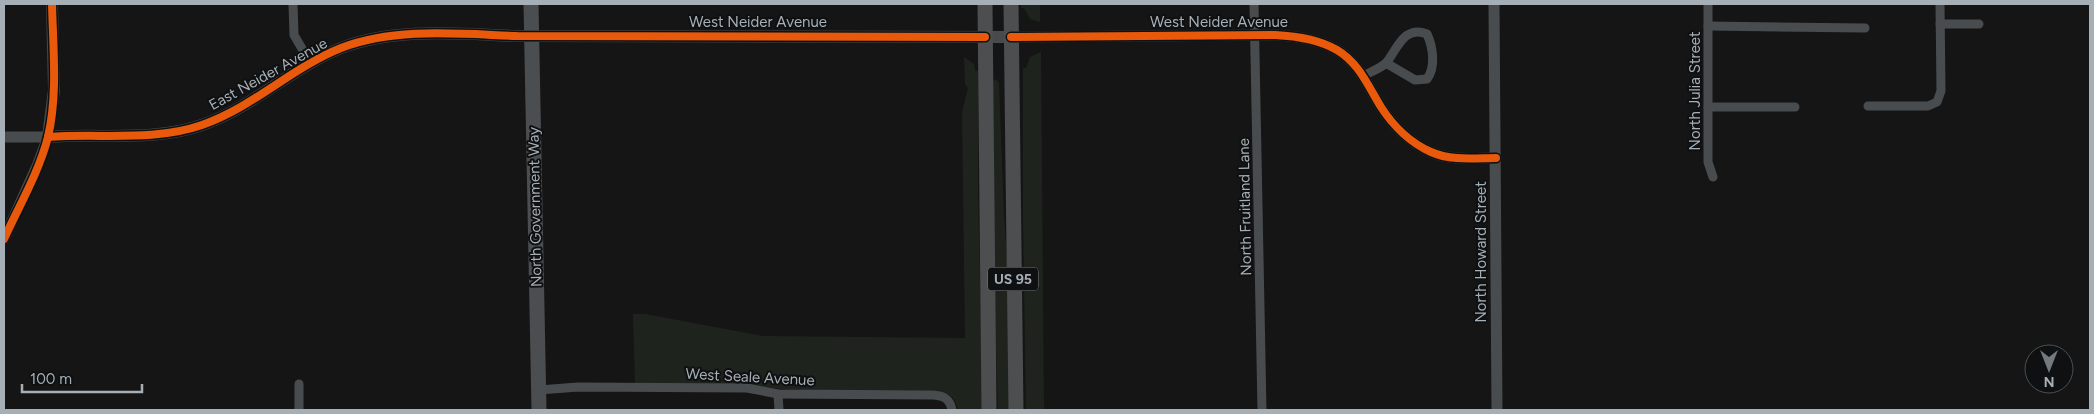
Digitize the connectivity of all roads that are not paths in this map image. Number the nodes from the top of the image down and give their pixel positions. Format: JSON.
{"nodes":[{"id":1,"x":52,"y":4,"type":"edge"},
{"id":2,"x":293,"y":4,"type":"edge"},
{"id":3,"x":531,"y":4,"type":"edge"},
{"id":4,"x":985,"y":4,"type":"edge"},
{"id":5,"x":1011,"y":4,"type":"edge"},
{"id":6,"x":1254,"y":4,"type":"edge"},
{"id":7,"x":1494,"y":4,"type":"edge"},
{"id":8,"x":1708,"y":4,"type":"edge"},
{"id":9,"x":1940,"y":4,"type":"edge"},
{"id":10,"x":1940,"y":24,"type":"junction"},
{"id":11,"x":1979,"y":24,"type":"dead end"},
{"id":12,"x":1708,"y":26,"type":"junction"},
{"id":13,"x":1865,"y":28,"type":"dead end"},
{"id":14,"x":1255,"y":35,"type":"junction"},
{"id":15,"x":532,"y":36,"type":"junction"},
{"id":16,"x":985,"y":37,"type":"junction"},
{"id":17,"x":1011,"y":37,"type":"junction"},
{"id":18,"x":1386,"y":63,"type":"junction"},
{"id":19,"x":311,"y":64,"type":"junction"},
{"id":20,"x":1363,"y":76,"type":"junction"},
{"id":21,"x":1868,"y":106,"type":"dead end"},
{"id":22,"x":1708,"y":107,"type":"junction"},
{"id":23,"x":1795,"y":107,"type":"dead end"},
{"id":24,"x":4,"y":137,"type":"edge"},
{"id":25,"x":48,"y":137,"type":"junction"},
{"id":26,"x":1496,"y":158,"type":"junction"},
{"id":27,"x":1714,"y":177,"type":"dead end"},
{"id":28,"x":4,"y":239,"type":"edge"},
{"id":29,"x":299,"y":384,"type":"dead end"},
{"id":30,"x":539,"y":390,"type":"junction"},
{"id":31,"x":778,"y":394,"type":"junction"},
{"id":32,"x":299,"y":410,"type":"edge"},
{"id":33,"x":539,"y":410,"type":"edge"},
{"id":34,"x":779,"y":410,"type":"edge"},
{"id":35,"x":952,"y":410,"type":"edge"},
{"id":36,"x":989,"y":410,"type":"edge"},
{"id":37,"x":1016,"y":410,"type":"edge"},
{"id":38,"x":1262,"y":410,"type":"edge"},
{"id":39,"x":1497,"y":410,"type":"edge"}],
"edges":[{"from":1,"to":25,"type":"main road"},
{"from":2,"to":19,"type":"street"},
{"from":3,"to":15,"type":"main road","name":"North Government Way"},
{"from":4,"to":16,"type":"highway","number":"US 95"},
{"from":5,"to":17,"type":"highway","number":"US 95"},
{"from":6,"to":14,"type":"street","name":"North Fruitland Lane"},
{"from":7,"to":26,"type":"street","name":"North Howard Street"},
{"from":8,"to":12,"type":"street","name":"North Julia Street"},
{"from":9,"to":10,"type":"street"},
{"from":10,"to":11,"type":"street"},
{"from":10,"to":21,"type":"street"},
{"from":12,"to":13,"type":"street"},
{"from":12,"to":22,"type":"street","name":"North Julia Street"},
{"from":14,"to":17,"type":"street","name":"West Neider Avenue"},
{"from":14,"to":20,"type":"street","name":"West Neider Avenue"},
{"from":14,"to":38,"type":"street","name":"North Fruitland Lane"},
{"from":15,"to":16,"type":"main road","name":"West Neider Avenue"},
{"from":15,"to":19,"type":"main road","name":"East Neider Avenue"},
{"from":15,"to":30,"type":"main road","name":"North Government Way"},
{"from":16,"to":17,"type":"main road","name":"West Neider Avenue"},
{"from":16,"to":36,"type":"highway","number":"US 95"},
{"from":17,"to":37,"type":"highway","number":"US 95"},
{"from":18,"to":18,"type":"street"},
{"from":18,"to":20,"type":"street"},
{"from":19,"to":25,"type":"main road","name":"East Neider Avenue"},
{"from":20,"to":26,"type":"street","name":"West Neider Avenue"},
{"from":22,"to":23,"type":"street"},
{"from":22,"to":27,"type":"street","name":"North Julia Street"},
{"from":24,"to":25,"type":"street"},
{"from":25,"to":28,"type":"street"},
{"from":26,"to":39,"type":"street","name":"North Howard Street"},
{"from":29,"to":32,"type":"street"},
{"from":30,"to":31,"type":"street","name":"West Seale Avenue"},
{"from":30,"to":33,"type":"main road","name":"North Government Way"},
{"from":31,"to":34,"type":"street"},
{"from":31,"to":35,"type":"street","name":"West Seale Avenue"}]}
